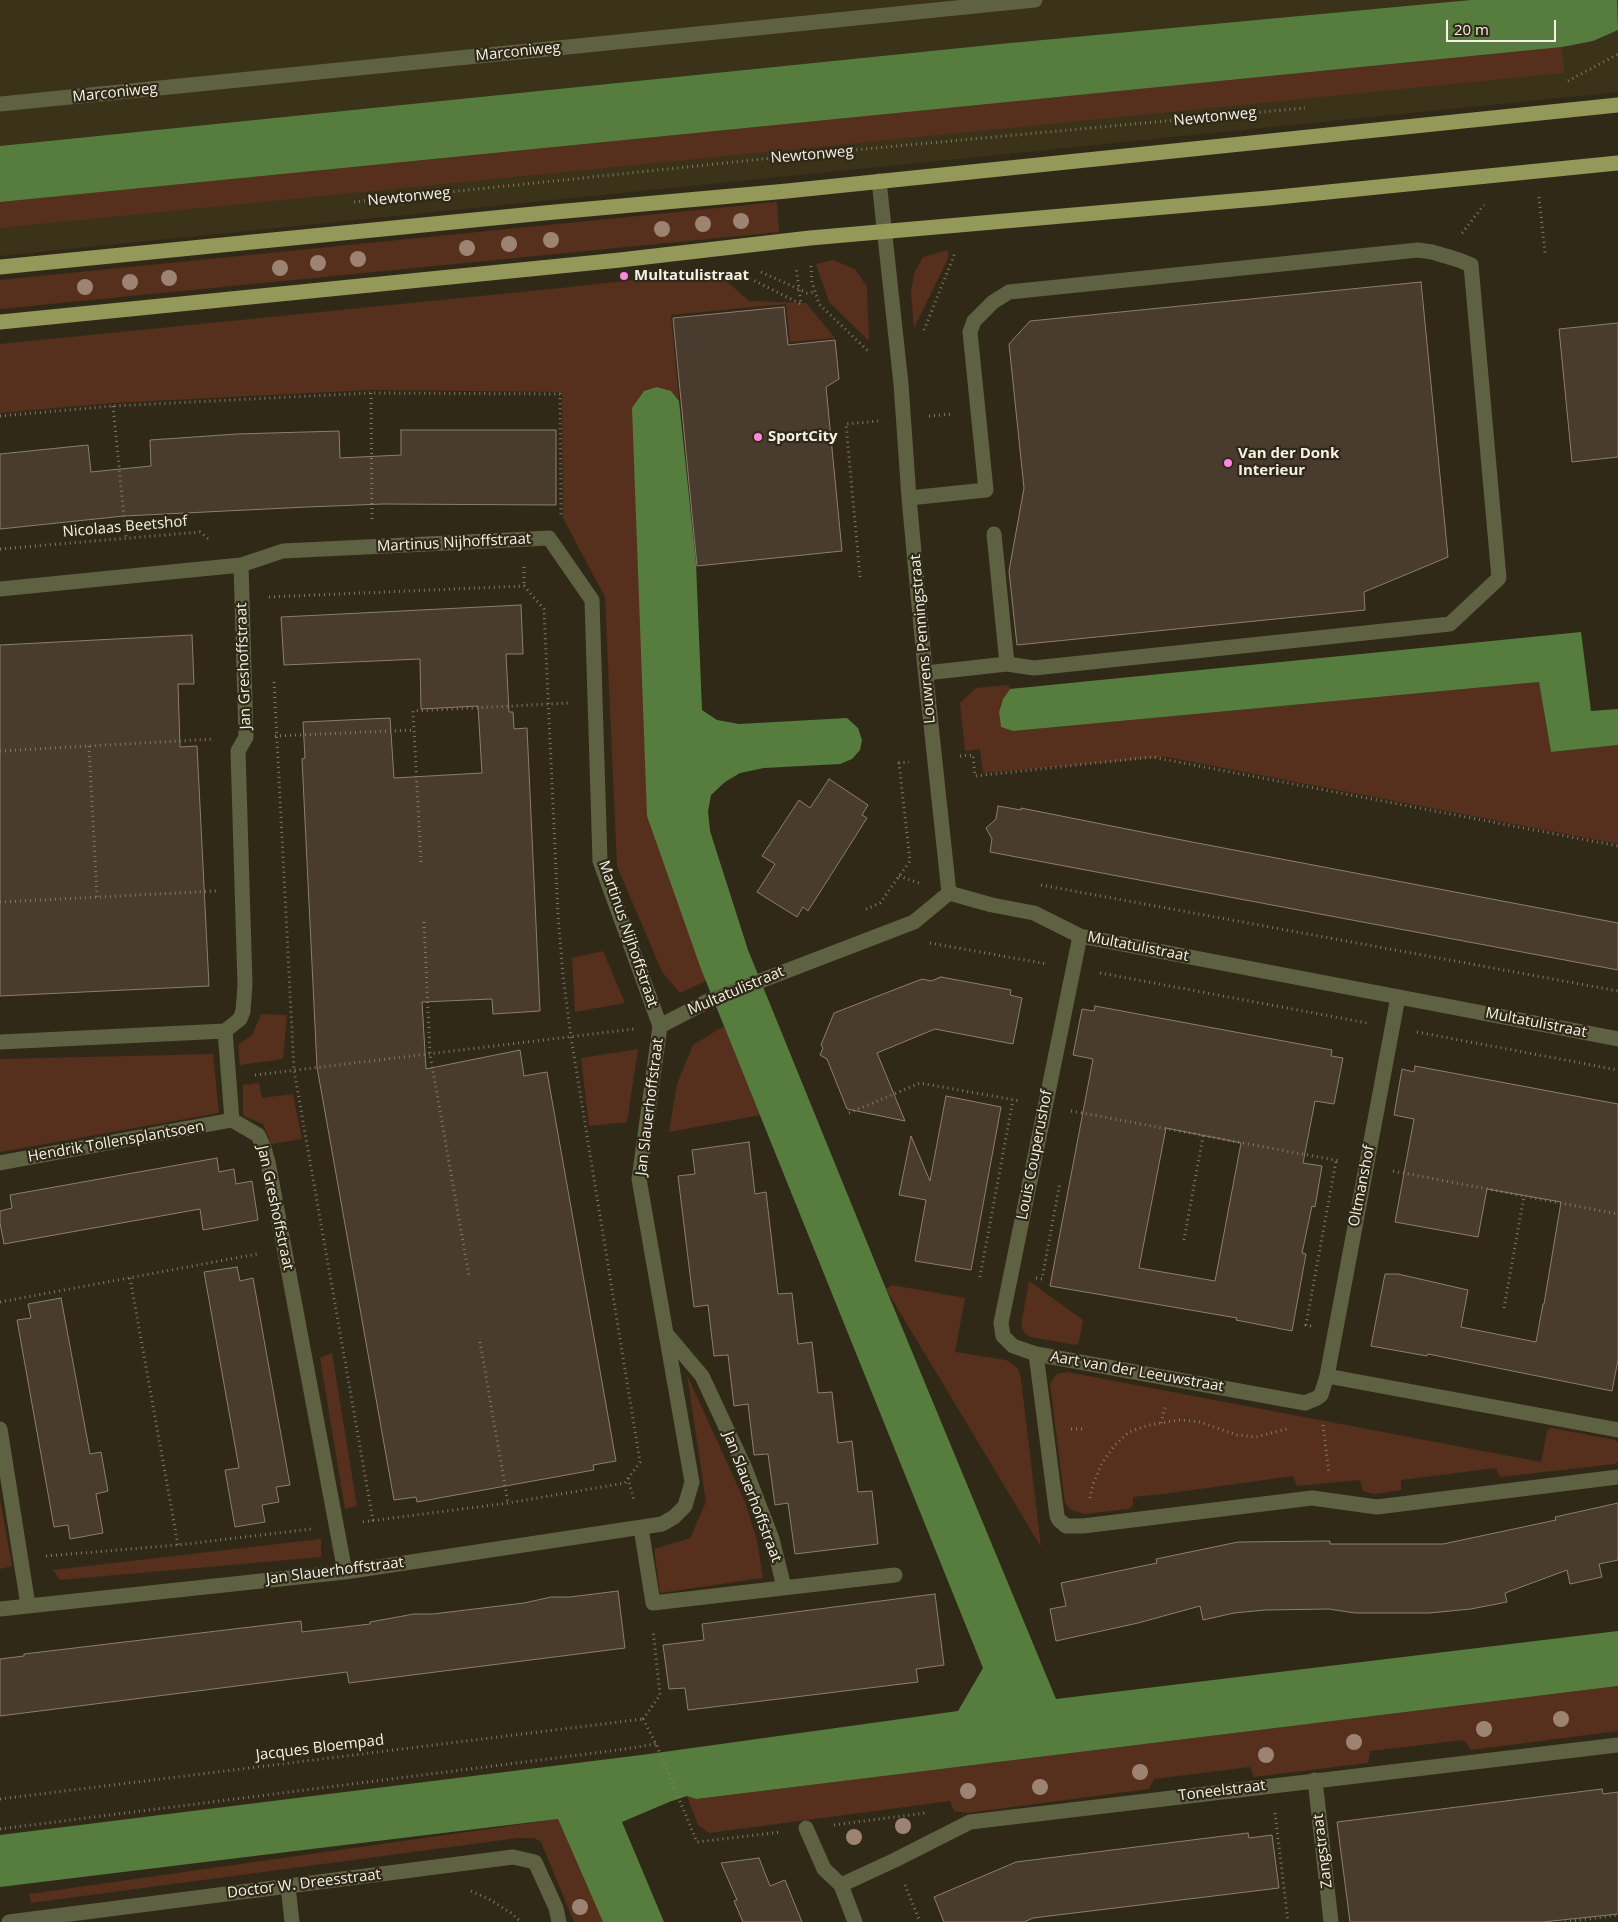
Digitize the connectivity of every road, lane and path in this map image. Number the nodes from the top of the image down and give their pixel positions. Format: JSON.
{"nodes":[{"id":1,"x":1035,"y":0,"type":"edge"},
{"id":2,"x":1618,"y":54,"type":"edge"},
{"id":3,"x":1560,"y":82,"type":"dead end"},
{"id":4,"x":0,"y":104,"type":"edge"},
{"id":5,"x":1618,"y":105,"type":"edge"},
{"id":6,"x":1308,"y":108,"type":"dead end"},
{"id":7,"x":801,"y":156,"type":"junction"},
{"id":8,"x":1618,"y":163,"type":"edge"},
{"id":9,"x":879,"y":181,"type":"junction"},
{"id":10,"x":804,"y":189,"type":"junction"},
{"id":11,"x":1538,"y":191,"type":"dead end"},
{"id":12,"x":1486,"y":202,"type":"dead end"},
{"id":13,"x":351,"y":203,"type":"dead end"},
{"id":14,"x":955,"y":225,"type":"junction"},
{"id":15,"x":886,"y":230,"type":"junction"},
{"id":16,"x":810,"y":238,"type":"junction"},
{"id":17,"x":718,"y":249,"type":"junction"},
{"id":18,"x":1545,"y":253,"type":"dead end"},
{"id":19,"x":1446,"y":256,"type":"junction"},
{"id":20,"x":0,"y":267,"type":"edge"},
{"id":21,"x":815,"y":292,"type":"junction"},
{"id":22,"x":0,"y":322,"type":"edge"},
{"id":23,"x":923,"y":332,"type":"dead end"},
{"id":24,"x":870,"y":352,"type":"dead end"},
{"id":25,"x":371,"y":393,"type":"junction"},
{"id":26,"x":113,"y":406,"type":"junction"},
{"id":27,"x":0,"y":416,"type":"edge"},
{"id":28,"x":846,"y":424,"type":"dead end"},
{"id":29,"x":909,"y":498,"type":"junction"},
{"id":30,"x":994,"y":534,"type":"dead end"},
{"id":31,"x":126,"y":537,"type":"junction"},
{"id":32,"x":549,"y":538,"type":"junction"},
{"id":33,"x":372,"y":547,"type":"junction"},
{"id":34,"x":0,"y":549,"type":"edge"},
{"id":35,"x":266,"y":557,"type":"junction"},
{"id":36,"x":241,"y":565,"type":"junction"},
{"id":37,"x":860,"y":577,"type":"dead end"},
{"id":38,"x":0,"y":589,"type":"edge"},
{"id":39,"x":269,"y":597,"type":"junction"},
{"id":40,"x":269,"y":607,"type":"dead end"},
{"id":41,"x":1007,"y":664,"type":"junction"},
{"id":42,"x":926,"y":673,"type":"junction"},
{"id":43,"x":273,"y":676,"type":"dead end"},
{"id":44,"x":596,"y":702,"type":"junction"},
{"id":45,"x":549,"y":704,"type":"junction"},
{"id":46,"x":414,"y":730,"type":"junction"},
{"id":47,"x":277,"y":736,"type":"junction"},
{"id":48,"x":246,"y":737,"type":"junction"},
{"id":49,"x":89,"y":746,"type":"junction"},
{"id":50,"x":0,"y":751,"type":"edge"},
{"id":51,"x":934,"y":759,"type":"junction"},
{"id":52,"x":1618,"y":846,"type":"edge"},
{"id":53,"x":420,"y":862,"type":"dead end"},
{"id":54,"x":899,"y":876,"type":"junction"},
{"id":55,"x":1033,"y":884,"type":"dead end"},
{"id":56,"x":243,"y":890,"type":"junction"},
{"id":57,"x":949,"y":893,"type":"junction"},
{"id":58,"x":97,"y":897,"type":"junction"},
{"id":59,"x":0,"y":902,"type":"edge"},
{"id":60,"x":862,"y":911,"type":"dead end"},
{"id":61,"x":424,"y":922,"type":"dead end"},
{"id":62,"x":914,"y":922,"type":"junction"},
{"id":63,"x":1080,"y":936,"type":"junction"},
{"id":64,"x":1073,"y":968,"type":"junction"},
{"id":65,"x":1618,"y":991,"type":"edge"},
{"id":66,"x":1398,"y":997,"type":"junction"},
{"id":67,"x":660,"y":1026,"type":"junction"},
{"id":68,"x":1393,"y":1028,"type":"junction"},
{"id":69,"x":225,"y":1031,"type":"junction"},
{"id":70,"x":571,"y":1037,"type":"junction"},
{"id":71,"x":1618,"y":1039,"type":"edge"},
{"id":72,"x":0,"y":1042,"type":"edge"},
{"id":73,"x":430,"y":1054,"type":"junction"},
{"id":74,"x":294,"y":1070,"type":"junction"},
{"id":75,"x":1618,"y":1070,"type":"edge"},
{"id":76,"x":228,"y":1078,"type":"junction"},
{"id":77,"x":1013,"y":1100,"type":"junction"},
{"id":78,"x":1045,"y":1106,"type":"junction"},
{"id":79,"x":849,"y":1113,"type":"dead end"},
{"id":80,"x":232,"y":1120,"type":"junction"},
{"id":81,"x":1203,"y":1136,"type":"junction"},
{"id":82,"x":0,"y":1163,"type":"edge"},
{"id":83,"x":1366,"y":1166,"type":"junction"},
{"id":84,"x":1524,"y":1196,"type":"junction"},
{"id":85,"x":1618,"y":1214,"type":"edge"},
{"id":86,"x":1184,"y":1240,"type":"dead end"},
{"id":87,"x":284,"y":1249,"type":"junction"},
{"id":88,"x":469,"y":1276,"type":"dead end"},
{"id":89,"x":130,"y":1278,"type":"junction"},
{"id":90,"x":980,"y":1279,"type":"dead end"},
{"id":91,"x":0,"y":1302,"type":"edge"},
{"id":92,"x":1504,"y":1308,"type":"dead end"},
{"id":93,"x":667,"y":1335,"type":"junction"},
{"id":94,"x":480,"y":1342,"type":"dead end"},
{"id":95,"x":1036,"y":1354,"type":"junction"},
{"id":96,"x":1326,"y":1376,"type":"junction"},
{"id":97,"x":1321,"y":1395,"type":"junction"},
{"id":98,"x":1305,"y":1403,"type":"junction"},
{"id":99,"x":0,"y":1429,"type":"edge"},
{"id":100,"x":1618,"y":1430,"type":"edge"},
{"id":101,"x":1618,"y":1477,"type":"edge"},
{"id":102,"x":1332,"y":1502,"type":"junction"},
{"id":103,"x":508,"y":1503,"type":"junction"},
{"id":104,"x":373,"y":1521,"type":"junction"},
{"id":105,"x":337,"y":1525,"type":"junction"},
{"id":106,"x":1083,"y":1526,"type":"junction"},
{"id":107,"x":641,"y":1528,"type":"junction"},
{"id":108,"x":178,"y":1545,"type":"junction"},
{"id":109,"x":22,"y":1558,"type":"junction"},
{"id":110,"x":345,"y":1572,"type":"junction"},
{"id":111,"x":895,"y":1575,"type":"dead end"},
{"id":112,"x":784,"y":1587,"type":"junction"},
{"id":113,"x":653,"y":1603,"type":"junction"},
{"id":114,"x":28,"y":1605,"type":"junction"},
{"id":115,"x":0,"y":1609,"type":"edge"},
{"id":116,"x":643,"y":1719,"type":"junction"},
{"id":117,"x":1618,"y":1744,"type":"edge"},
{"id":118,"x":657,"y":1745,"type":"junction"},
{"id":119,"x":1315,"y":1780,"type":"junction"},
{"id":120,"x":1272,"y":1785,"type":"junction"},
{"id":121,"x":0,"y":1799,"type":"edge"},
{"id":122,"x":682,"y":1804,"type":"dead end"},
{"id":123,"x":806,"y":1828,"type":"dead end"},
{"id":124,"x":0,"y":1829,"type":"edge"},
{"id":125,"x":895,"y":1860,"type":"junction"},
{"id":126,"x":442,"y":1866,"type":"junction"},
{"id":127,"x":841,"y":1885,"type":"junction"},
{"id":128,"x":288,"y":1886,"type":"junction"},
{"id":129,"x":1618,"y":1915,"type":"edge"},
{"id":130,"x":8,"y":1922,"type":"edge"},
{"id":131,"x":292,"y":1922,"type":"edge"},
{"id":132,"x":521,"y":1922,"type":"edge"},
{"id":133,"x":559,"y":1922,"type":"edge"},
{"id":134,"x":855,"y":1922,"type":"edge"},
{"id":135,"x":920,"y":1922,"type":"edge"},
{"id":136,"x":1288,"y":1922,"type":"edge"},
{"id":137,"x":1331,"y":1922,"type":"edge"},
{"id":138,"x":1565,"y":1922,"type":"edge"}],
"edges":[{"from":1,"to":4,"type":"street","name":"Marconiweg"},
{"from":2,"to":3,"type":"path"},
{"from":5,"to":9,"type":"main road","name":"Newtonweg"},
{"from":6,"to":7,"type":"path","name":"Newtonweg"},
{"from":7,"to":10,"type":"path"},
{"from":7,"to":13,"type":"path","name":"Newtonweg"},
{"from":8,"to":14,"type":"main road"},
{"from":9,"to":10,"type":"main road","name":"Newtonweg"},
{"from":9,"to":15,"type":"street","name":"Louwrens Penningstraat"},
{"from":10,"to":20,"type":"main road","name":"Newtonweg"},
{"from":11,"to":18,"type":"path"},
{"from":12,"to":19,"type":"path"},
{"from":14,"to":15,"type":"main road"},
{"from":14,"to":23,"type":"path"},
{"from":15,"to":16,"type":"main road"},
{"from":15,"to":29,"type":"street","name":"Louwrens Penningstraat"},
{"from":16,"to":17,"type":"main road"},
{"from":16,"to":21,"type":"path"},
{"from":17,"to":21,"type":"path"},
{"from":17,"to":22,"type":"main road"},
{"from":19,"to":29,"type":"street"},
{"from":19,"to":41,"type":"street"},
{"from":21,"to":24,"type":"path"},
{"from":25,"to":26,"type":"path"},
{"from":25,"to":32,"type":"path"},
{"from":25,"to":33,"type":"path"},
{"from":26,"to":27,"type":"path"},
{"from":26,"to":31,"type":"path"},
{"from":28,"to":37,"type":"path"},
{"from":29,"to":42,"type":"street","name":"Louwrens Penningstraat"},
{"from":30,"to":41,"type":"street"},
{"from":31,"to":34,"type":"path","name":"Nicolaas Beetshof"},
{"from":31,"to":36,"type":"path","name":"Nicolaas Beetshof"},
{"from":32,"to":33,"type":"street","name":"Martinus Nijhoffstraat"},
{"from":32,"to":44,"type":"street","name":"Martinus Nijhoffstraat"},
{"from":33,"to":35,"type":"street","name":"Martinus Nijhoffstraat"},
{"from":35,"to":36,"type":"street","name":"Martinus Nijhoffstraat"},
{"from":35,"to":39,"type":"path"},
{"from":36,"to":38,"type":"street","name":"Martinus Nijhoffstraat"},
{"from":36,"to":48,"type":"street","name":"Jan Greshoffstraat"},
{"from":39,"to":40,"type":"path"},
{"from":39,"to":45,"type":"path"},
{"from":41,"to":42,"type":"street"},
{"from":42,"to":51,"type":"street","name":"Louwrens Penningstraat"},
{"from":43,"to":47,"type":"path"},
{"from":44,"to":45,"type":"path"},
{"from":44,"to":67,"type":"street","name":"Martinus Nijhoffstraat"},
{"from":45,"to":46,"type":"path"},
{"from":45,"to":70,"type":"path"},
{"from":46,"to":47,"type":"path"},
{"from":46,"to":53,"type":"path"},
{"from":47,"to":48,"type":"path"},
{"from":47,"to":74,"type":"path"},
{"from":48,"to":49,"type":"path"},
{"from":48,"to":56,"type":"street","name":"Jan Greshoffstraat"},
{"from":49,"to":50,"type":"path"},
{"from":49,"to":58,"type":"path"},
{"from":51,"to":52,"type":"path"},
{"from":51,"to":54,"type":"path"},
{"from":51,"to":57,"type":"street","name":"Louwrens Penningstraat"},
{"from":54,"to":57,"type":"path"},
{"from":54,"to":60,"type":"path"},
{"from":55,"to":65,"type":"path"},
{"from":56,"to":58,"type":"path"},
{"from":56,"to":69,"type":"street","name":"Jan Greshoffstraat"},
{"from":57,"to":62,"type":"street","name":"Multatulistraat"},
{"from":57,"to":63,"type":"street","name":"Multatulistraat"},
{"from":58,"to":59,"type":"path"},
{"from":61,"to":73,"type":"path"},
{"from":62,"to":64,"type":"path"},
{"from":62,"to":67,"type":"street","name":"Multatulistraat"},
{"from":63,"to":64,"type":"street","name":"Louis Couperushof"},
{"from":63,"to":66,"type":"street","name":"Multatulistraat"},
{"from":64,"to":68,"type":"path"},
{"from":64,"to":78,"type":"street","name":"Louis Couperushof"},
{"from":66,"to":68,"type":"street","name":"Oltmanshof"},
{"from":66,"to":71,"type":"street","name":"Multatulistraat"},
{"from":67,"to":70,"type":"path"},
{"from":67,"to":93,"type":"street","name":"Jan Slauerhoffstraat"},
{"from":68,"to":75,"type":"path"},
{"from":68,"to":83,"type":"street","name":"Oltmanshof"},
{"from":69,"to":72,"type":"street"},
{"from":69,"to":76,"type":"street"},
{"from":70,"to":73,"type":"path"},
{"from":70,"to":103,"type":"path"},
{"from":73,"to":74,"type":"path"},
{"from":73,"to":88,"type":"path"},
{"from":74,"to":76,"type":"path"},
{"from":74,"to":104,"type":"path"},
{"from":76,"to":80,"type":"street"},
{"from":77,"to":78,"type":"path"},
{"from":77,"to":79,"type":"path"},
{"from":77,"to":90,"type":"path"},
{"from":78,"to":81,"type":"path"},
{"from":78,"to":95,"type":"street","name":"Louis Couperushof"},
{"from":80,"to":82,"type":"street","name":"Hendrik Tollensplantsoen"},
{"from":80,"to":87,"type":"street","name":"Jan Greshoffstraat"},
{"from":81,"to":83,"type":"path"},
{"from":81,"to":86,"type":"path"},
{"from":83,"to":84,"type":"path"},
{"from":83,"to":96,"type":"street","name":"Oltmanshof"},
{"from":84,"to":85,"type":"path"},
{"from":84,"to":92,"type":"path"},
{"from":87,"to":89,"type":"path"},
{"from":87,"to":105,"type":"street","name":"Jan Greshoffstraat"},
{"from":89,"to":91,"type":"path"},
{"from":89,"to":108,"type":"path"},
{"from":93,"to":107,"type":"street","name":"Jan Slauerhoffstraat"},
{"from":93,"to":112,"type":"street","name":"Jan Slauerhoffstraat"},
{"from":94,"to":103,"type":"path"},
{"from":95,"to":98,"type":"street","name":"Aart van der Leeuwstraat"},
{"from":95,"to":106,"type":"street","name":"Aart van der Leeuwstraat"},
{"from":96,"to":97,"type":"street"},
{"from":96,"to":100,"type":"street"},
{"from":97,"to":98,"type":"street"},
{"from":97,"to":102,"type":"path"},
{"from":98,"to":106,"type":"path"},
{"from":99,"to":109,"type":"street"},
{"from":101,"to":102,"type":"street","name":"Aart van der Leeuwstraat"},
{"from":102,"to":106,"type":"street","name":"Aart van der Leeuwstraat"},
{"from":103,"to":104,"type":"path"},
{"from":104,"to":105,"type":"path"},
{"from":105,"to":108,"type":"path"},
{"from":105,"to":110,"type":"street","name":"Jan Greshoffstraat"},
{"from":107,"to":110,"type":"street","name":"Jan Slauerhoffstraat"},
{"from":107,"to":113,"type":"street"},
{"from":108,"to":109,"type":"path"},
{"from":109,"to":114,"type":"street"},
{"from":110,"to":114,"type":"street","name":"Jan Slauerhoffstraat"},
{"from":111,"to":112,"type":"street"},
{"from":112,"to":113,"type":"street"},
{"from":113,"to":116,"type":"path"},
{"from":114,"to":115,"type":"street","name":"Jan Slauerhoffstraat"},
{"from":116,"to":118,"type":"path"},
{"from":116,"to":121,"type":"path","name":"Jacques Bloempad"},
{"from":117,"to":119,"type":"street","name":"Toneelstraat"},
{"from":118,"to":122,"type":"path"},
{"from":118,"to":124,"type":"path"},
{"from":119,"to":120,"type":"street","name":"Toneelstraat"},
{"from":119,"to":137,"type":"street","name":"Zangstraat"},
{"from":120,"to":125,"type":"street","name":"Toneelstraat"},
{"from":120,"to":136,"type":"path"},
{"from":123,"to":127,"type":"street"},
{"from":125,"to":127,"type":"street","name":"Toneelstraat"},
{"from":125,"to":135,"type":"path"},
{"from":126,"to":128,"type":"street","name":"Doctor W. Dreesstraat"},
{"from":126,"to":132,"type":"path"},
{"from":126,"to":133,"type":"street","name":"Doctor W. Dreesstraat"},
{"from":127,"to":134,"type":"street"},
{"from":128,"to":130,"type":"street","name":"Doctor W. Dreesstraat"},
{"from":128,"to":131,"type":"street"},
{"from":129,"to":138,"type":"path"}]}
